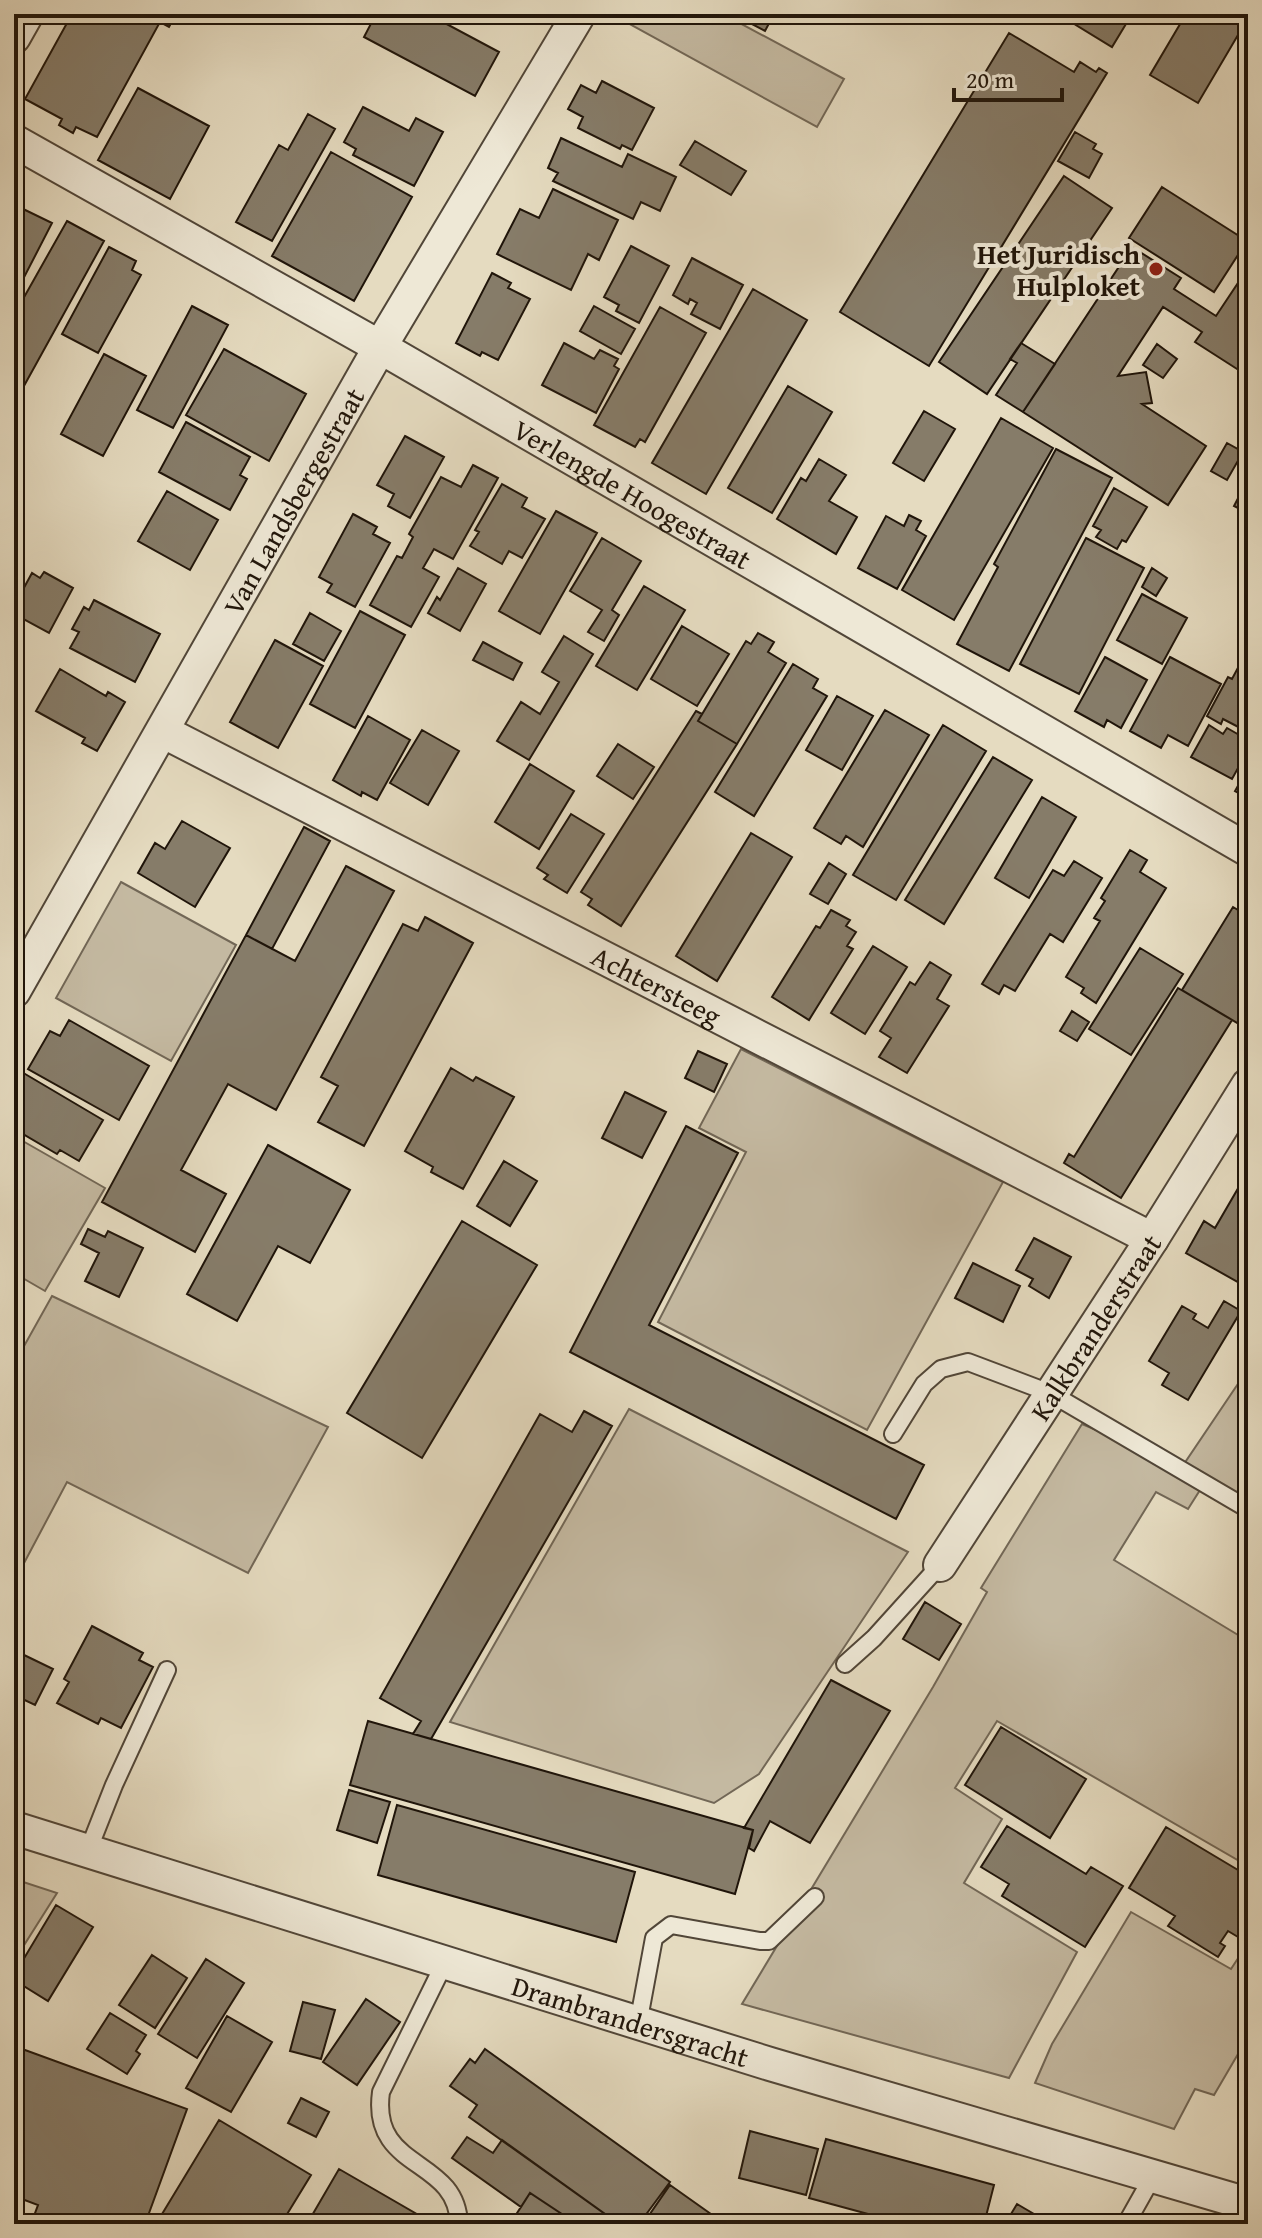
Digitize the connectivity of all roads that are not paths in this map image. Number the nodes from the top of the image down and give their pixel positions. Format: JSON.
{"nodes":[{"id":1,"x":27,"y":14,"type":"edge"},
{"id":2,"x":579,"y":14,"type":"edge"},
{"id":3,"x":14,"y":37,"type":"edge"},
{"id":4,"x":14,"y":141,"type":"edge"},
{"id":5,"x":380,"y":347,"type":"junction"},
{"id":6,"x":164,"y":732,"type":"junction"},
{"id":7,"x":1248,"y":850,"type":"edge"},
{"id":8,"x":14,"y":991,"type":"edge"},
{"id":9,"x":1248,"y":1085,"type":"edge"},
{"id":10,"x":1152,"y":1239,"type":"junction"},
{"id":11,"x":1050,"y":1393,"type":"junction"},
{"id":12,"x":893,"y":1434,"type":"dead end"},
{"id":13,"x":1248,"y":1509,"type":"edge"},
{"id":14,"x":940,"y":1565,"type":"joint"},
{"id":15,"x":845,"y":1664,"type":"dead end"},
{"id":16,"x":167,"y":1670,"type":"dead end"},
{"id":17,"x":14,"y":1828,"type":"edge"},
{"id":18,"x":88,"y":1851,"type":"junction"},
{"id":19,"x":815,"y":1897,"type":"dead end"},
{"id":20,"x":445,"y":1962,"type":"junction"},
{"id":21,"x":638,"y":2024,"type":"junction"},
{"id":22,"x":1153,"y":2176,"type":"junction"},
{"id":23,"x":1248,"y":2204,"type":"edge"},
{"id":24,"x":459,"y":2224,"type":"edge"},
{"id":25,"x":1126,"y":2224,"type":"edge"}],
"edges":[{"from":1,"to":3,"type":"street"},
{"from":2,"to":5,"type":"street","name":"Van Landsbergestraat"},
{"from":4,"to":5,"type":"street","name":"Verlengde Hoogestraat"},
{"from":5,"to":6,"type":"street","name":"Van Landsbergestraat"},
{"from":5,"to":7,"type":"street","name":"Verlengde Hoogestraat"},
{"from":6,"to":8,"type":"street","name":"Van Landsbergestraat"},
{"from":6,"to":10,"type":"street","name":"Achtersteeg"},
{"from":9,"to":10,"type":"street","name":"Kalkbranderstraat"},
{"from":10,"to":11,"type":"street","name":"Kalkbranderstraat"},
{"from":11,"to":12,"type":"lane"},
{"from":11,"to":13,"type":"lane"},
{"from":11,"to":14,"type":"street","name":"Kalkbranderstraat"},
{"from":14,"to":15,"type":"lane"},
{"from":16,"to":18,"type":"lane"},
{"from":17,"to":18,"type":"street","name":"Drambrandersgracht"},
{"from":18,"to":20,"type":"street","name":"Drambrandersgracht"},
{"from":19,"to":21,"type":"lane"},
{"from":20,"to":21,"type":"street","name":"Drambrandersgracht"},
{"from":20,"to":24,"type":"lane"},
{"from":21,"to":22,"type":"street","name":"Drambrandersgracht"},
{"from":22,"to":23,"type":"street","name":"Drambrandersgracht"},
{"from":22,"to":25,"type":"lane"}]}
